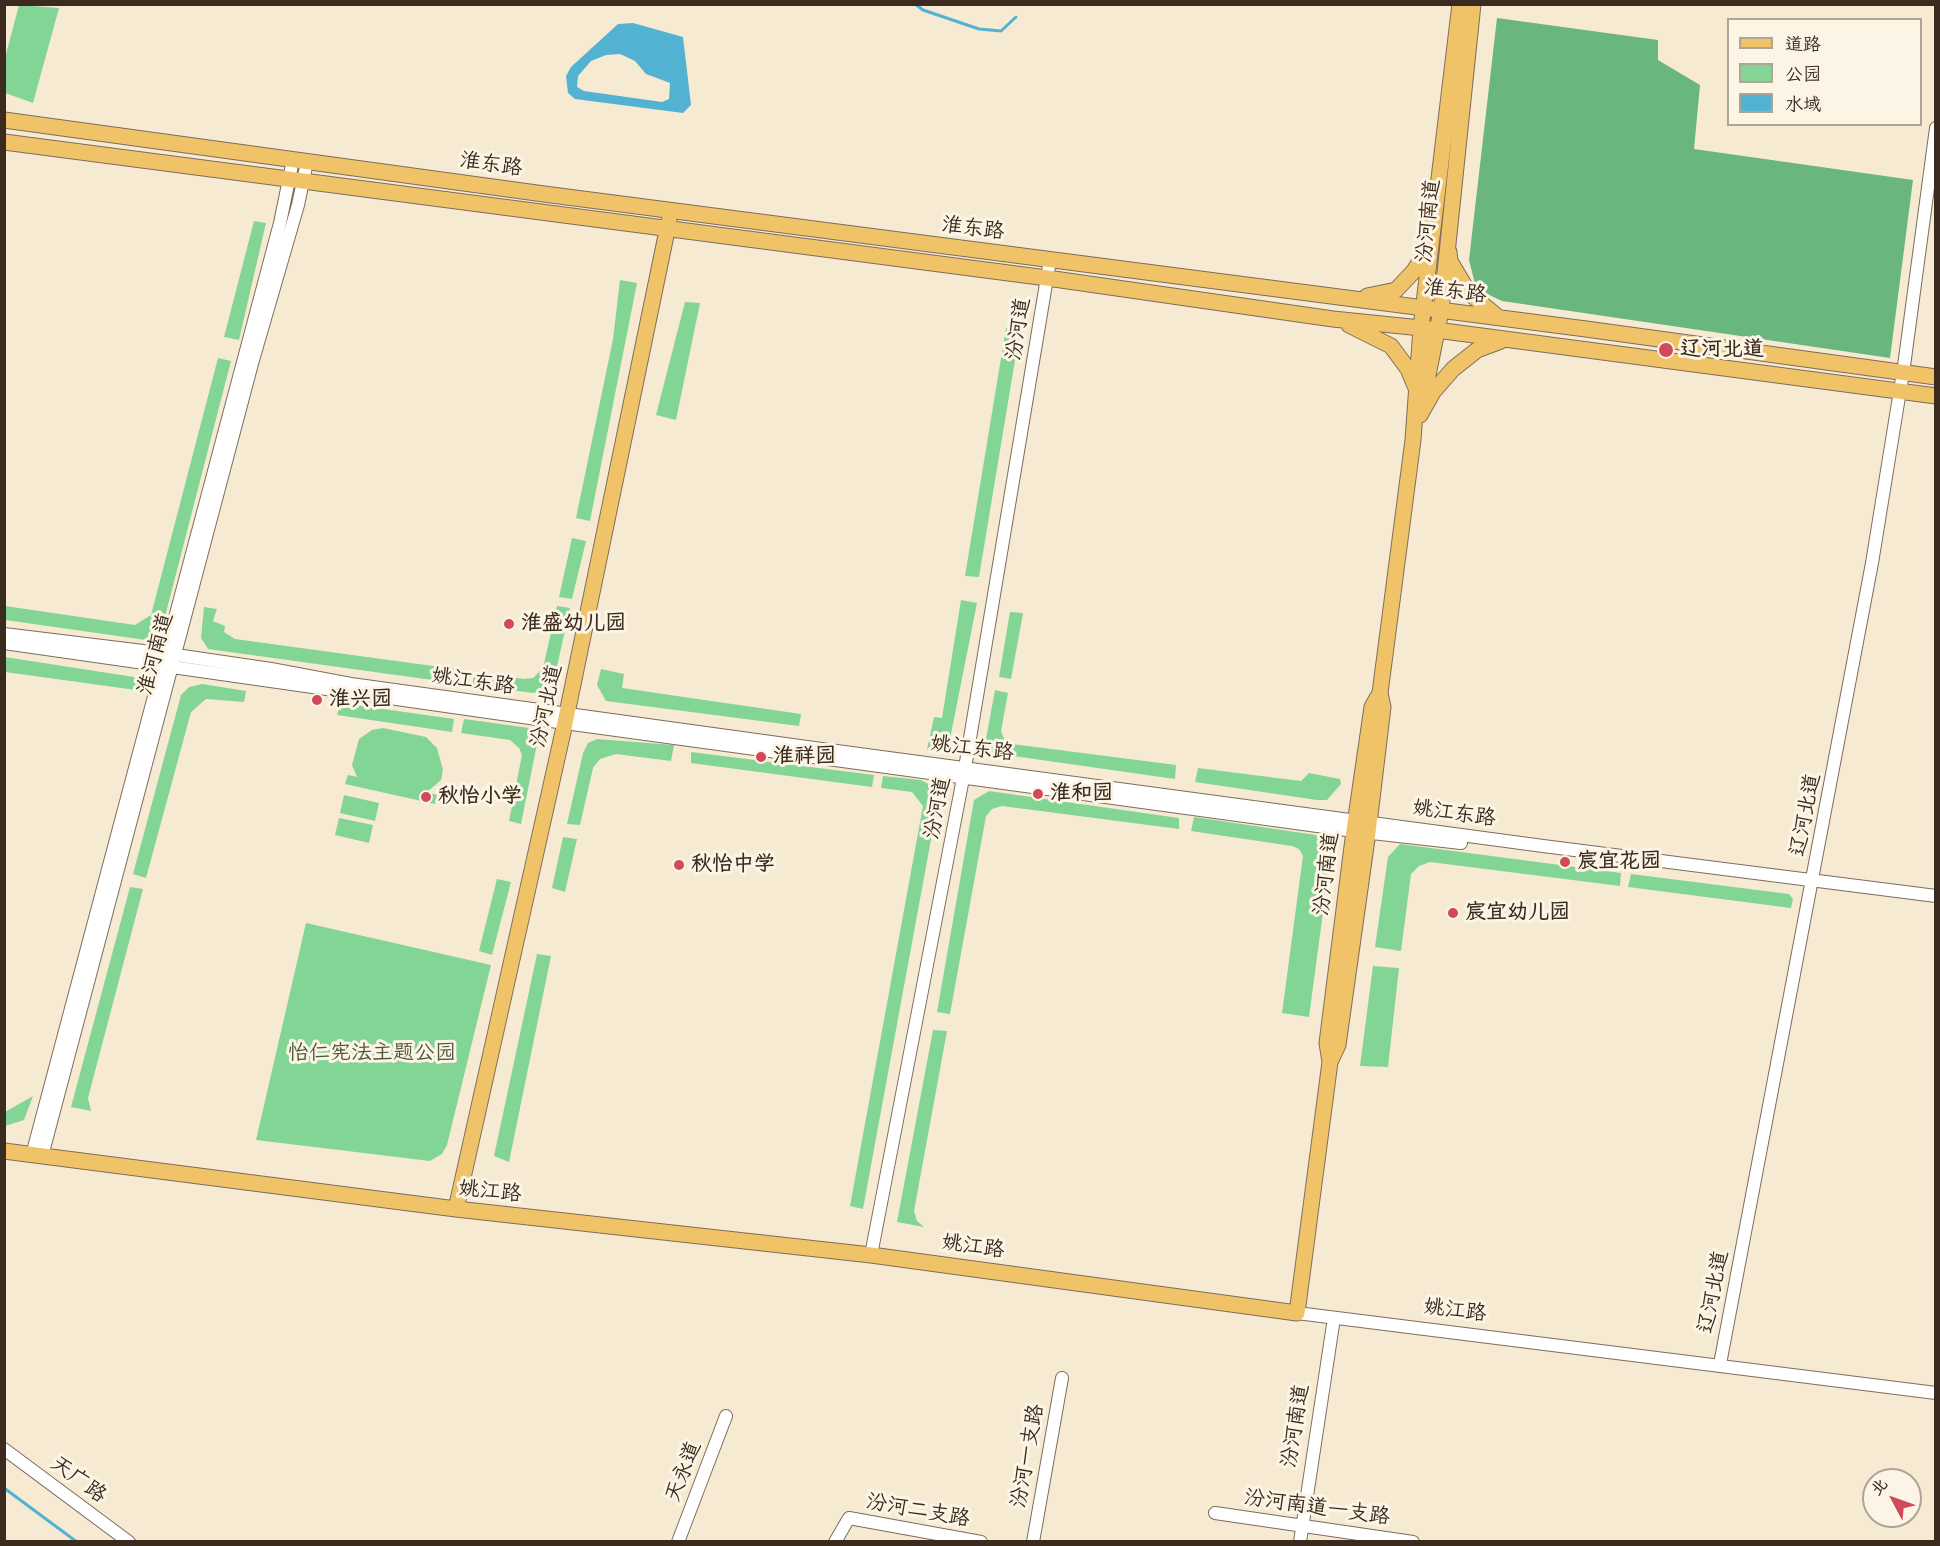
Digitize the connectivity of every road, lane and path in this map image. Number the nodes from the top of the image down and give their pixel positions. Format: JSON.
{"nodes":[{"id":1,"x":1460,"y":4,"type":"edge"},
{"id":2,"x":1473,"y":4,"type":"edge"},
{"id":3,"x":4,"y":120,"type":"edge"},
{"id":4,"x":1935,"y":128,"type":"edge"},
{"id":5,"x":4,"y":142,"type":"edge"},
{"id":6,"x":300,"y":161,"type":"junction"},
{"id":7,"x":297,"y":181,"type":"junction"},
{"id":8,"x":671,"y":210,"type":"junction"},
{"id":9,"x":667,"y":230,"type":"junction"},
{"id":10,"x":1431,"y":242,"type":"junction"},
{"id":11,"x":1448,"y":243,"type":"junction"},
{"id":12,"x":1050,"y":260,"type":"junction"},
{"id":13,"x":1047,"y":278,"type":"junction"},
{"id":14,"x":1348,"y":298,"type":"junction"},
{"id":15,"x":1424,"y":308,"type":"junction"},
{"id":16,"x":1441,"y":311,"type":"junction"},
{"id":17,"x":1332,"y":319,"type":"junction"},
{"id":18,"x":1500,"y":319,"type":"junction"},
{"id":19,"x":1421,"y":328,"type":"junction"},
{"id":20,"x":1438,"y":330,"type":"junction"},
{"id":21,"x":1503,"y":340,"type":"junction"},
{"id":22,"x":1903,"y":373,"type":"junction"},
{"id":23,"x":1935,"y":377,"type":"edge"},
{"id":24,"x":1900,"y":392,"type":"junction"},
{"id":25,"x":1417,"y":394,"type":"junction"},
{"id":26,"x":1935,"y":396,"type":"edge"},
{"id":27,"x":1420,"y":416,"type":"junction"},
{"id":28,"x":1413,"y":440,"type":"junction"},
{"id":29,"x":4,"y":634,"type":"edge"},
{"id":30,"x":4,"y":643,"type":"edge"},
{"id":31,"x":169,"y":660,"type":"junction"},
{"id":32,"x":566,"y":719,"type":"junction"},
{"id":33,"x":964,"y":772,"type":"junction"},
{"id":34,"x":1361,"y":826,"type":"junction"},
{"id":35,"x":1813,"y":883,"type":"junction"},
{"id":36,"x":1935,"y":896,"type":"edge"},
{"id":37,"x":1935,"y":903,"type":"edge"},
{"id":38,"x":4,"y":1151,"type":"edge"},
{"id":39,"x":37,"y":1156,"type":"junction"},
{"id":40,"x":456,"y":1209,"type":"junction"},
{"id":41,"x":872,"y":1255,"type":"junction"},
{"id":42,"x":1297,"y":1313,"type":"junction"},
{"id":43,"x":1334,"y":1318,"type":"junction"},
{"id":44,"x":1720,"y":1364,"type":"junction"},
{"id":45,"x":1062,"y":1378,"type":"dead end"},
{"id":46,"x":1935,"y":1393,"type":"edge"},
{"id":47,"x":726,"y":1416,"type":"dead end"},
{"id":48,"x":4,"y":1449,"type":"edge"},
{"id":49,"x":1215,"y":1513,"type":"dead end"},
{"id":50,"x":1302,"y":1525,"type":"junction"},
{"id":51,"x":129,"y":1542,"type":"edge"},
{"id":52,"x":678,"y":1542,"type":"edge"},
{"id":53,"x":835,"y":1542,"type":"edge"},
{"id":54,"x":981,"y":1542,"type":"edge"},
{"id":55,"x":1033,"y":1542,"type":"edge"},
{"id":56,"x":1300,"y":1542,"type":"edge"},
{"id":57,"x":1413,"y":1542,"type":"edge"}],
"edges":[{"from":1,"to":10,"type":"main road","name":"汾河南道"},
{"from":2,"to":11,"type":"main road","name":"汾河南道"},
{"from":3,"to":6,"type":"main road","name":"淮东路"},
{"from":4,"to":22,"type":"street","name":"辽河北道"},
{"from":5,"to":7,"type":"main road","name":"淮东路"},
{"from":6,"to":7,"type":"street","name":"淮河南道"},
{"from":6,"to":8,"type":"main road","name":"淮东路"},
{"from":7,"to":9,"type":"main road","name":"淮东路"},
{"from":7,"to":31,"type":"street","name":"淮河南道"},
{"from":8,"to":9,"type":"main road","name":"汾河北道"},
{"from":8,"to":12,"type":"main road","name":"淮东路"},
{"from":9,"to":13,"type":"main road","name":"淮东路"},
{"from":9,"to":32,"type":"main road","name":"汾河北道"},
{"from":10,"to":14,"type":"main road"},
{"from":10,"to":15,"type":"main road","name":"汾河南道"},
{"from":11,"to":16,"type":"main road","name":"汾河南道"},
{"from":11,"to":18,"type":"main road"},
{"from":12,"to":13,"type":"street","name":"汾河道"},
{"from":12,"to":14,"type":"main road","name":"淮东路"},
{"from":13,"to":17,"type":"main road","name":"淮东路"},
{"from":13,"to":33,"type":"street","name":"汾河道"},
{"from":14,"to":15,"type":"main road","name":"淮东路"},
{"from":15,"to":16,"type":"main road","name":"淮东路"},
{"from":15,"to":19,"type":"main road","name":"汾河南道"},
{"from":16,"to":18,"type":"main road","name":"淮东路"},
{"from":16,"to":20,"type":"main road","name":"汾河南道"},
{"from":17,"to":19,"type":"main road","name":"淮东路"},
{"from":17,"to":25,"type":"main road"},
{"from":18,"to":22,"type":"main road","name":"淮东路"},
{"from":19,"to":20,"type":"main road","name":"淮东路"},
{"from":19,"to":25,"type":"main road","name":"汾河南道"},
{"from":20,"to":21,"type":"main road","name":"淮东路"},
{"from":20,"to":27,"type":"main road","name":"汾河南道"},
{"from":21,"to":24,"type":"main road","name":"淮东路"},
{"from":21,"to":27,"type":"main road"},
{"from":22,"to":23,"type":"main road","name":"淮东路"},
{"from":22,"to":24,"type":"street","name":"辽河北道"},
{"from":24,"to":26,"type":"main road","name":"淮东路"},
{"from":24,"to":35,"type":"street","name":"辽河北道"},
{"from":25,"to":28,"type":"main road","name":"汾河南道"},
{"from":27,"to":28,"type":"main road","name":"汾河南道"},
{"from":28,"to":34,"type":"main road","name":"汾河南道"},
{"from":29,"to":31,"type":"street","name":"姚江东路"},
{"from":30,"to":31,"type":"street","name":"姚江东路"},
{"from":31,"to":32,"type":"street","name":"姚江东路"},
{"from":31,"to":39,"type":"street","name":"淮河南道"},
{"from":32,"to":33,"type":"street","name":"姚江东路"},
{"from":32,"to":40,"type":"main road","name":"汾河北道"},
{"from":33,"to":34,"type":"street","name":"姚江东路"},
{"from":33,"to":41,"type":"street","name":"汾河道"},
{"from":34,"to":35,"type":"street","name":"姚江东路"},
{"from":34,"to":42,"type":"main road","name":"汾河南道"},
{"from":35,"to":36,"type":"street","name":"姚江东路"},
{"from":35,"to":37,"type":"street","name":"姚江东路"},
{"from":35,"to":44,"type":"street","name":"辽河北道"},
{"from":38,"to":39,"type":"main road","name":"姚江路"},
{"from":39,"to":40,"type":"main road","name":"姚江路"},
{"from":40,"to":41,"type":"main road","name":"姚江路"},
{"from":41,"to":42,"type":"main road","name":"姚江路"},
{"from":42,"to":43,"type":"street","name":"姚江路"},
{"from":43,"to":44,"type":"street","name":"姚江路"},
{"from":43,"to":50,"type":"street","name":"汾河南道"},
{"from":44,"to":46,"type":"street","name":"姚江路"},
{"from":45,"to":55,"type":"street","name":"汾河一支路"},
{"from":47,"to":52,"type":"street","name":"天永道"},
{"from":48,"to":51,"type":"street","name":"天广路"},
{"from":49,"to":50,"type":"street","name":"汾河南道一支路"},
{"from":50,"to":56,"type":"street","name":"汾河南道"},
{"from":50,"to":57,"type":"street","name":"汾河南道一支路"},
{"from":53,"to":54,"type":"street","name":"汾河二支路"}]}
